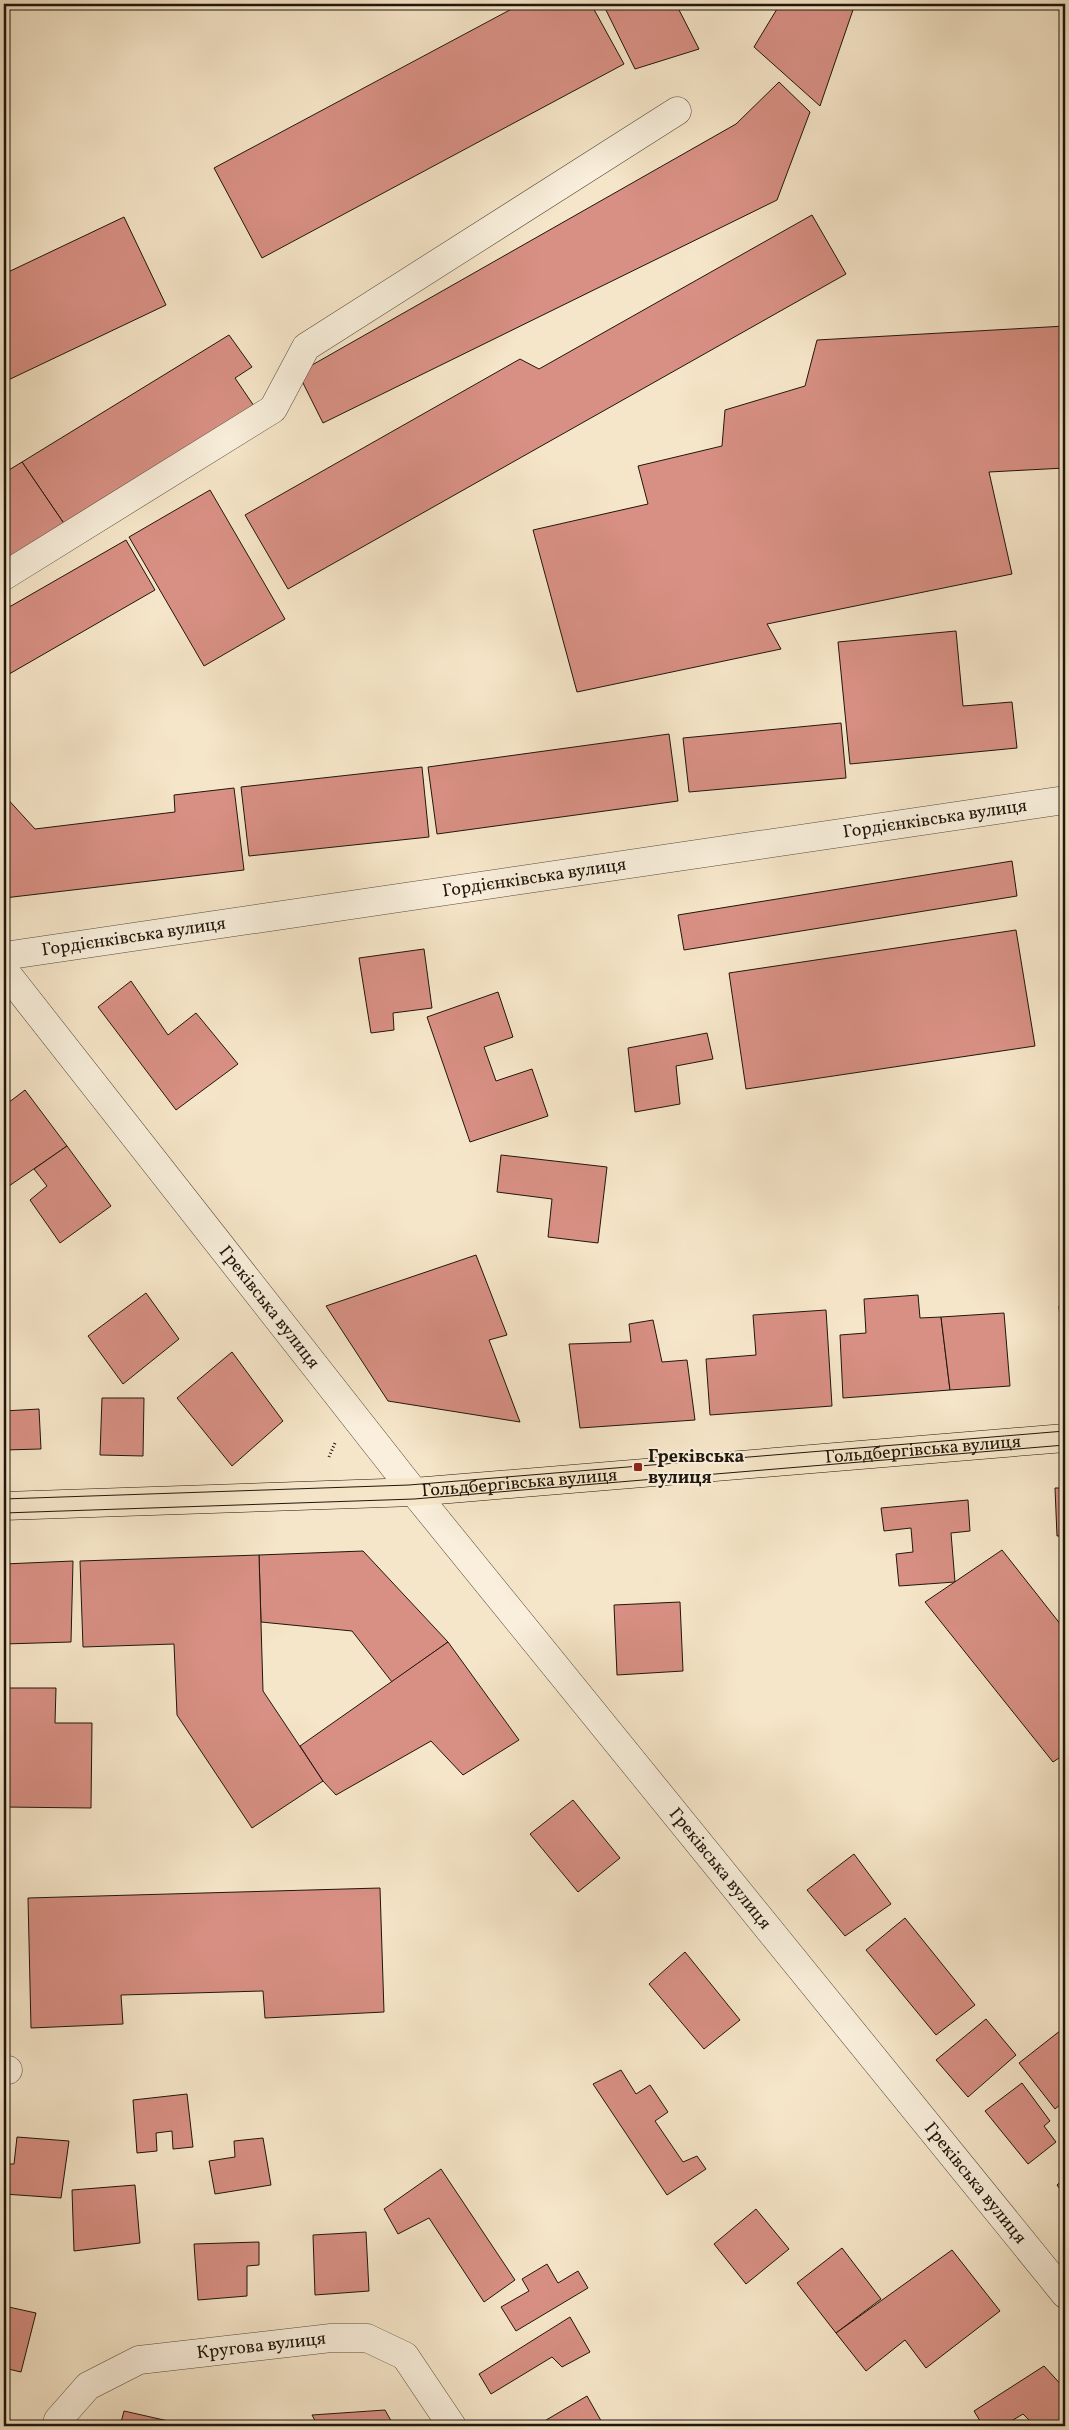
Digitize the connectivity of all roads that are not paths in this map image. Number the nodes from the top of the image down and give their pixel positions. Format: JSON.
{"nodes":[{"id":1,"x":676,"y":111,"type":"dead end"},
{"id":2,"x":4,"y":576,"type":"edge"},
{"id":3,"x":1065,"y":800,"type":"edge"},
{"id":4,"x":4,"y":956,"type":"edge"},
{"id":5,"x":4,"y":970,"type":"edge"},
{"id":6,"x":1065,"y":1438,"type":"edge"},
{"id":7,"x":414,"y":1492,"type":"junction"},
{"id":8,"x":4,"y":1506,"type":"edge"},
{"id":9,"x":1065,"y":2294,"type":"edge"},
{"id":10,"x":56,"y":2426,"type":"edge"},
{"id":11,"x":452,"y":2426,"type":"edge"}],
"edges":[{"from":1,"to":2,"type":"street"},
{"from":3,"to":4,"type":"street","name":"Гордієнківська вулиця"},
{"from":5,"to":7,"type":"street","name":"Греківська вулиця"},
{"from":6,"to":7,"type":"main road","name":"Гольдбергівська вулиця"},
{"from":7,"to":8,"type":"main road","name":"Гольдбергівська вулиця"},
{"from":7,"to":9,"type":"street","name":"Греківська вулиця"},
{"from":10,"to":11,"type":"street","name":"Кругова вулиця"}]}
